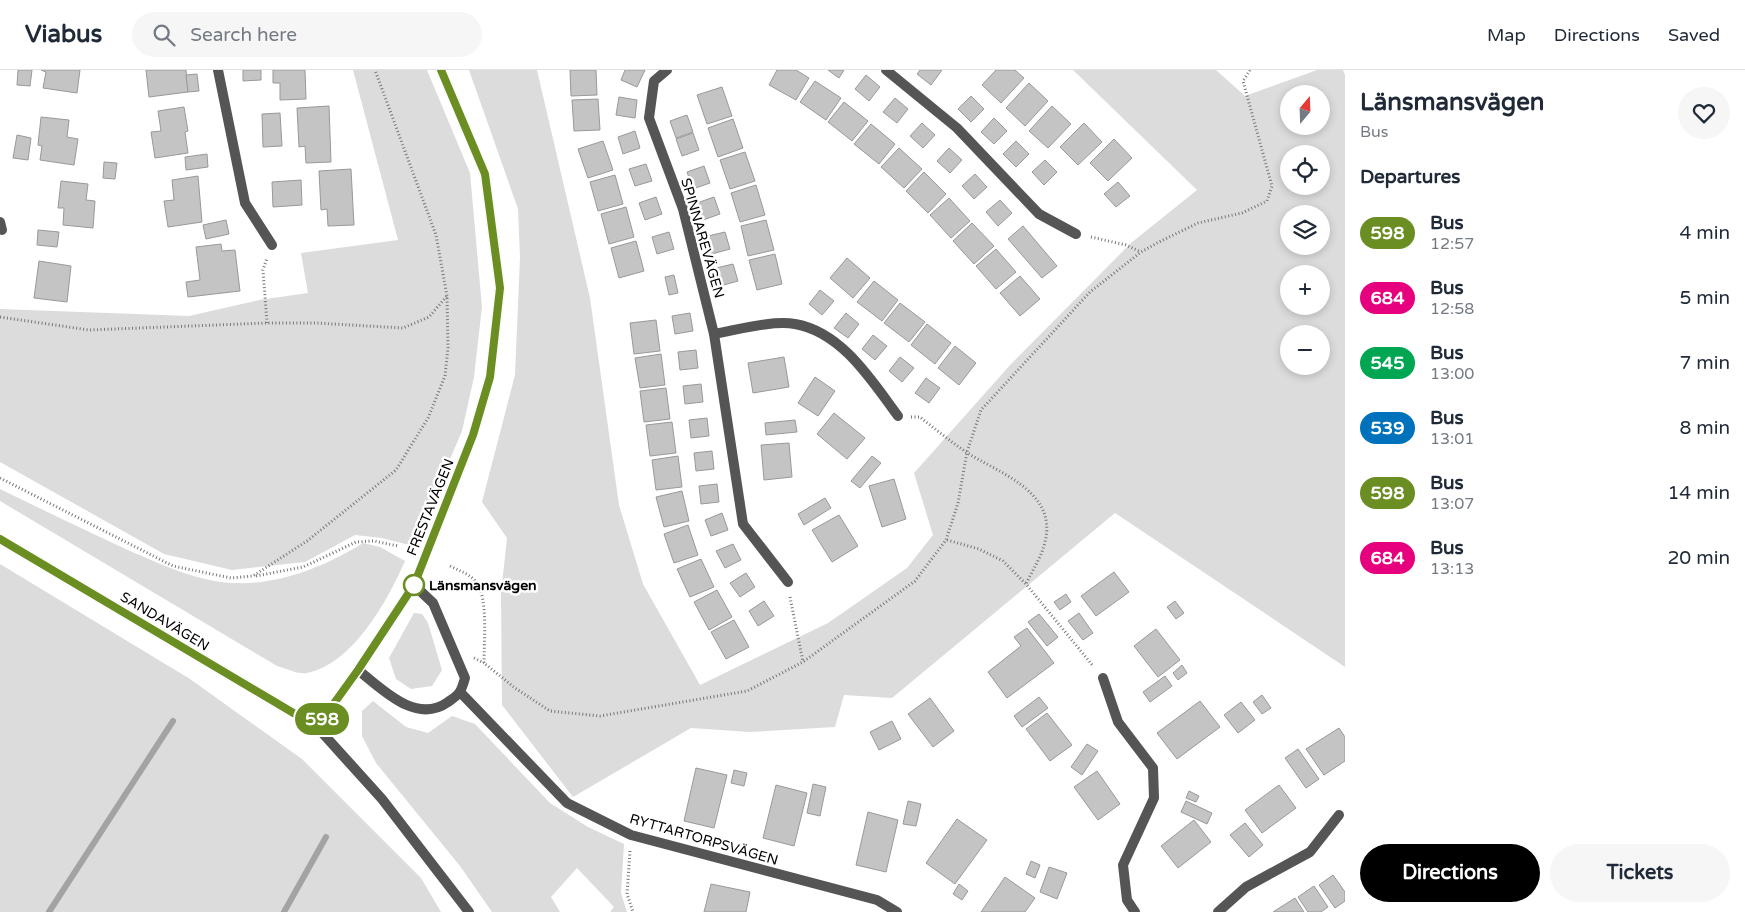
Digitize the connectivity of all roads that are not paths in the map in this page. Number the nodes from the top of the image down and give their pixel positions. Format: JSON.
{"nodes":[{"id":1,"x":218,"y":70,"type":"edge"},
{"id":2,"x":441,"y":70,"type":"edge"},
{"id":3,"x":667,"y":70,"type":"edge"},
{"id":4,"x":886,"y":70,"type":"edge"},
{"id":5,"x":1076,"y":234,"type":"road end"},
{"id":6,"x":272,"y":246,"type":"road end"},
{"id":7,"x":714,"y":334,"type":"junction"},
{"id":8,"x":898,"y":416,"type":"road end"},
{"id":9,"x":0,"y":539,"type":"edge"},
{"id":10,"x":788,"y":582,"type":"road end"},
{"id":11,"x":414,"y":585,"type":"junction"},
{"id":12,"x":358,"y":670,"type":"junction"},
{"id":13,"x":1102,"y":678,"type":"road end"},
{"id":14,"x":461,"y":693,"type":"junction"},
{"id":15,"x":317,"y":727,"type":"junction"},
{"id":16,"x":1339,"y":815,"type":"dead end"},
{"id":17,"x":469,"y":912,"type":"edge"},
{"id":18,"x":897,"y":912,"type":"edge"},
{"id":19,"x":1135,"y":912,"type":"edge"},
{"id":20,"x":1218,"y":912,"type":"edge"}],
"edges":[{"from":1,"to":6,"type":"street"},
{"from":2,"to":11,"type":"street","name":"FRESTAVÄGEN"},
{"from":3,"to":7,"type":"street","name":"SPINNAREVÄGEN"},
{"from":4,"to":5,"type":"street"},
{"from":7,"to":8,"type":"street"},
{"from":7,"to":10,"type":"street","name":"SPINNAREVÄGEN"},
{"from":9,"to":15,"type":"street","name":"SANDAVÄGEN"},
{"from":11,"to":12,"type":"street","name":"FRESTAVÄGEN"},
{"from":11,"to":14,"type":"street"},
{"from":12,"to":14,"type":"street"},
{"from":12,"to":15,"type":"street","name":"FRESTAVÄGEN"},
{"from":13,"to":19,"type":"street"},
{"from":14,"to":18,"type":"street","name":"RYTTARTORPSVÄGEN"},
{"from":15,"to":17,"type":"street"},
{"from":16,"to":20,"type":"street"}]}
